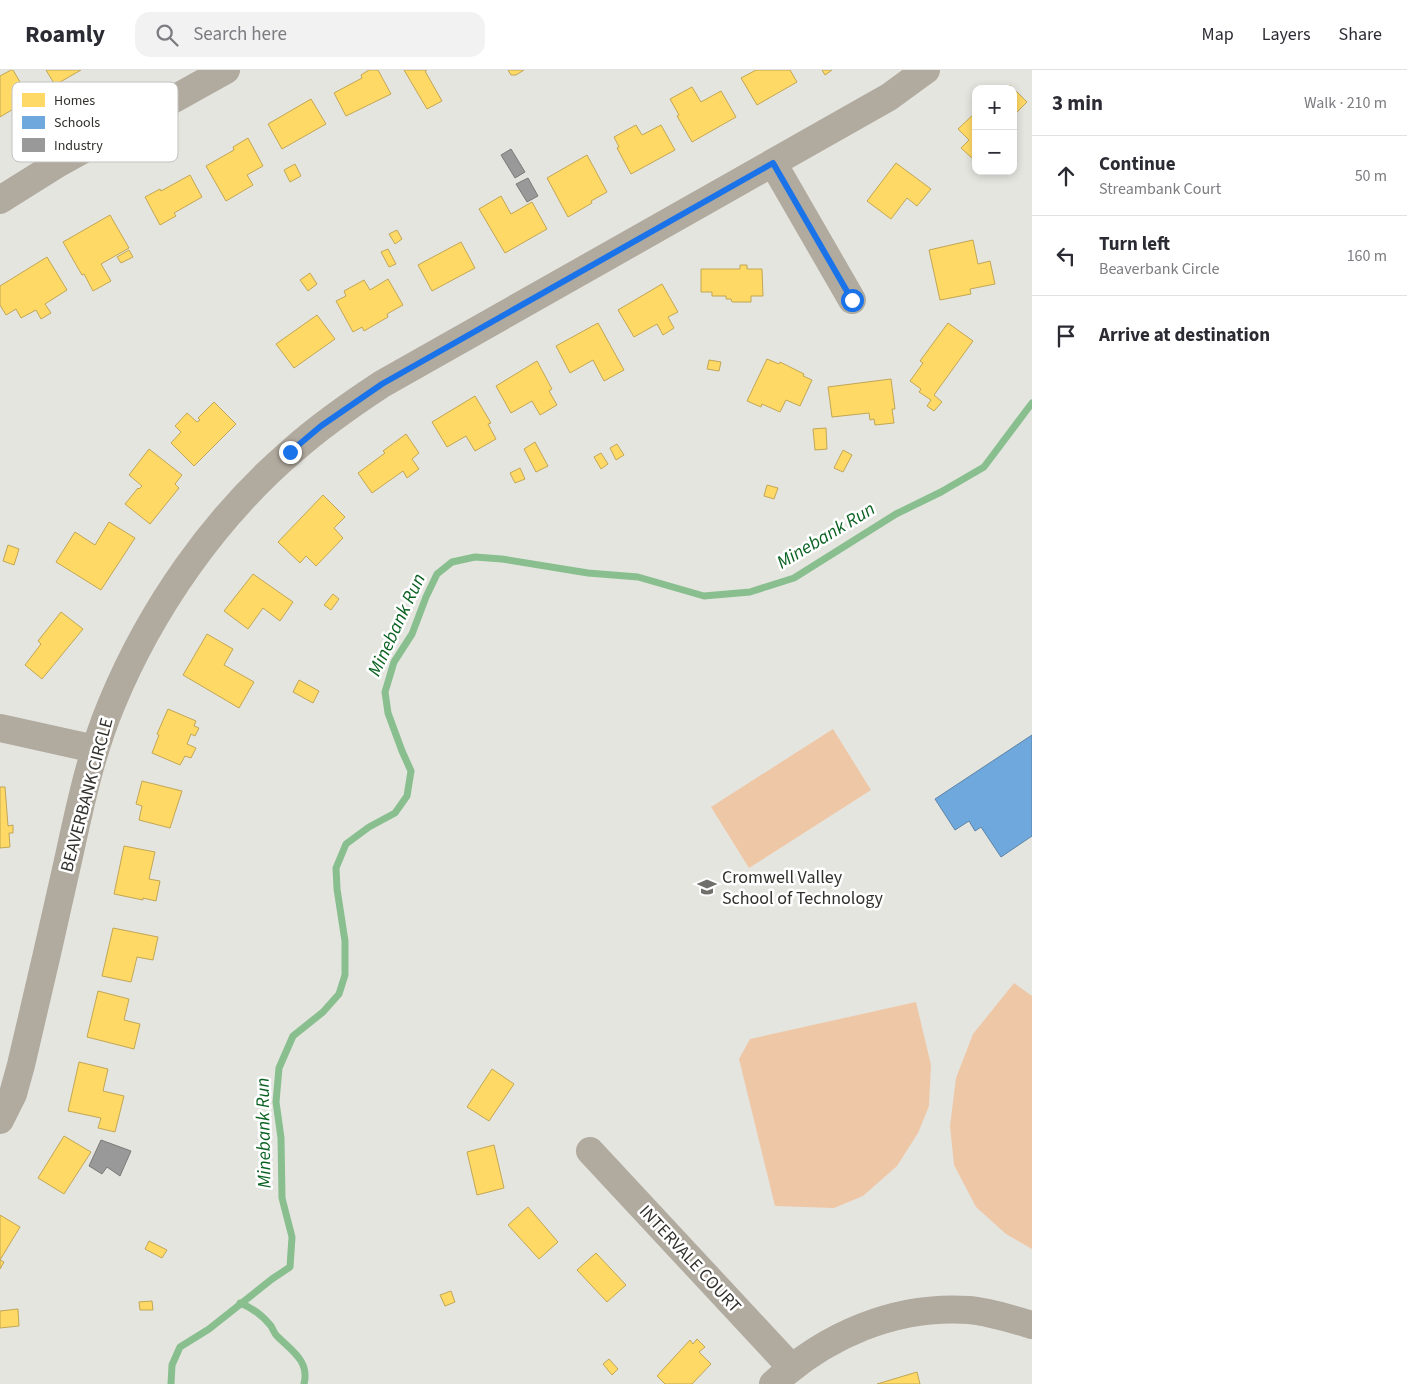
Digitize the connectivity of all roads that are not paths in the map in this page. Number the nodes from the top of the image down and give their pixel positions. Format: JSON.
{"nodes":[{"id":1,"x":226,"y":70,"type":"edge"},
{"id":2,"x":926,"y":70,"type":"edge"},
{"id":3,"x":178,"y":97,"type":"edge"},
{"id":4,"x":62,"y":162,"type":"edge"},
{"id":5,"x":773,"y":163,"type":"junction"},
{"id":6,"x":0,"y":200,"type":"edge"},
{"id":7,"x":852,"y":300,"type":"dead end"},
{"id":8,"x":0,"y":728,"type":"edge"},
{"id":9,"x":96,"y":750,"type":"junction"},
{"id":10,"x":0,"y":1120,"type":"edge"},
{"id":11,"x":590,"y":1151,"type":"dead end"},
{"id":12,"x":1032,"y":1326,"type":"edge"},
{"id":13,"x":782,"y":1376,"type":"edge"}],
"edges":[{"from":1,"to":3,"type":"street"},
{"from":2,"to":5,"type":"street","name":"BEAVERBANK CIRCLE"},
{"from":4,"to":6,"type":"street"},
{"from":5,"to":7,"type":"street"},
{"from":5,"to":9,"type":"street","name":"BEAVERBANK CIRCLE"},
{"from":8,"to":9,"type":"street"},
{"from":9,"to":10,"type":"street","name":"BEAVERBANK CIRCLE"},
{"from":11,"to":13,"type":"street","name":"INTERVALE COURT"},
{"from":12,"to":13,"type":"street"}]}
